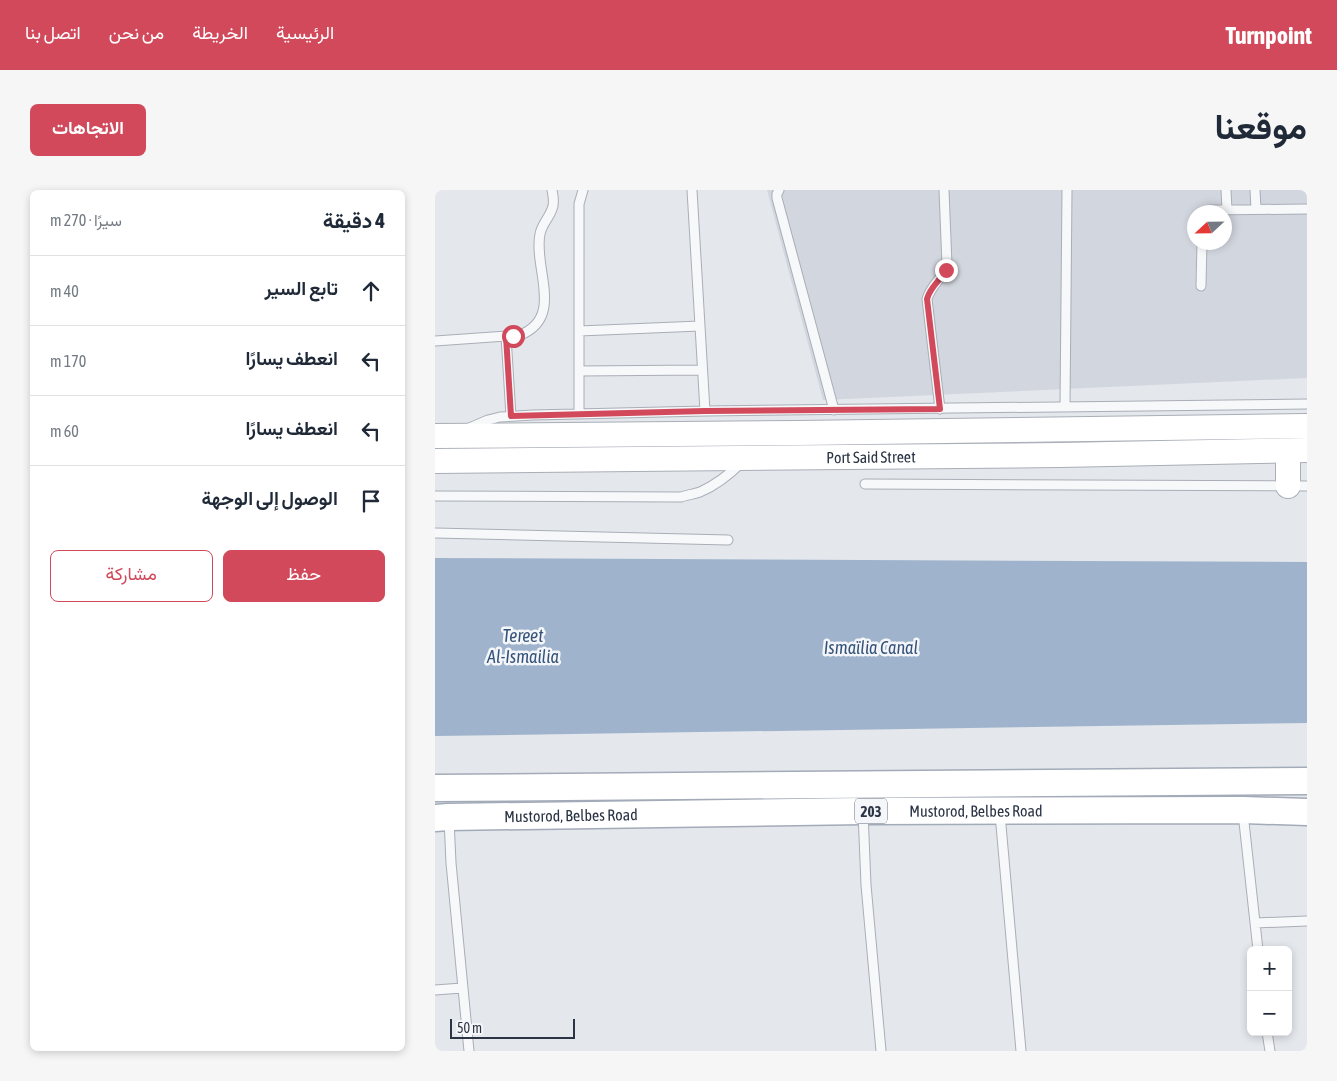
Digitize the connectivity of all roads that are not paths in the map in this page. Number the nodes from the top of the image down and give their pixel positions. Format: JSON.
{"nodes":[{"id":1,"x":553,"y":190,"type":"edge"},
{"id":2,"x":583,"y":190,"type":"edge"},
{"id":3,"x":693,"y":190,"type":"edge"},
{"id":4,"x":779,"y":190,"type":"edge"},
{"id":5,"x":944,"y":190,"type":"edge"},
{"id":6,"x":1067,"y":190,"type":"edge"},
{"id":7,"x":1226,"y":190,"type":"edge"},
{"id":8,"x":1255,"y":190,"type":"edge"},
{"id":9,"x":1227,"y":205,"type":"edge"},
{"id":10,"x":1255,"y":209,"type":"junction"},
{"id":11,"x":1307,"y":209,"type":"edge"},
{"id":12,"x":1232,"y":210,"type":"edge"},
{"id":13,"x":1202,"y":250,"type":"edge"},
{"id":14,"x":1201,"y":286,"type":"dead end"},
{"id":15,"x":700,"y":326,"type":"junction"},
{"id":16,"x":579,"y":331,"type":"junction"},
{"id":17,"x":506,"y":336,"type":"junction"},
{"id":18,"x":435,"y":341,"type":"edge"},
{"id":19,"x":703,"y":370,"type":"junction"},
{"id":20,"x":579,"y":371,"type":"junction"},
{"id":21,"x":1307,"y":404,"type":"edge"},
{"id":22,"x":1065,"y":407,"type":"junction"},
{"id":23,"x":940,"y":409,"type":"junction"},
{"id":24,"x":834,"y":410,"type":"junction"},
{"id":25,"x":705,"y":411,"type":"junction"},
{"id":26,"x":579,"y":414,"type":"junction"},
{"id":27,"x":511,"y":416,"type":"junction"},
{"id":28,"x":1307,"y":426,"type":"edge"},
{"id":29,"x":447,"y":436,"type":"edge"},
{"id":30,"x":1297,"y":451,"type":"edge"},
{"id":31,"x":745,"y":458,"type":"junction"},
{"id":32,"x":435,"y":462,"type":"edge"},
{"id":33,"x":865,"y":484,"type":"dead end"},
{"id":34,"x":1298,"y":486,"type":"edge"},
{"id":35,"x":435,"y":496,"type":"edge"},
{"id":36,"x":435,"y":533,"type":"edge"},
{"id":37,"x":728,"y":540,"type":"dead end"},
{"id":38,"x":1307,"y":780,"type":"edge"},
{"id":39,"x":435,"y":788,"type":"edge"},
{"id":40,"x":1243,"y":810,"type":"junction"},
{"id":41,"x":1000,"y":811,"type":"junction"},
{"id":42,"x":863,"y":812,"type":"junction"},
{"id":43,"x":1307,"y":812,"type":"edge"},
{"id":44,"x":442,"y":818,"type":"edge"},
{"id":45,"x":1307,"y":921,"type":"edge"},
{"id":46,"x":1255,"y":923,"type":"junction"},
{"id":47,"x":1258,"y":946,"type":"edge"},
{"id":48,"x":462,"y":988,"type":"junction"},
{"id":49,"x":435,"y":990,"type":"edge"},
{"id":50,"x":1268,"y":1036,"type":"edge"},
{"id":51,"x":469,"y":1051,"type":"edge"},
{"id":52,"x":881,"y":1051,"type":"edge"},
{"id":53,"x":1021,"y":1051,"type":"edge"},
{"id":54,"x":1270,"y":1051,"type":"edge"}],
"edges":[{"from":1,"to":17,"type":"lane"},
{"from":2,"to":16,"type":"lane"},
{"from":3,"to":15,"type":"lane"},
{"from":4,"to":24,"type":"lane"},
{"from":5,"to":23,"type":"lane"},
{"from":6,"to":22,"type":"lane"},
{"from":7,"to":9,"type":"lane"},
{"from":8,"to":10,"type":"lane"},
{"from":10,"to":11,"type":"lane"},
{"from":10,"to":12,"type":"lane"},
{"from":13,"to":14,"type":"lane"},
{"from":15,"to":16,"type":"lane"},
{"from":15,"to":19,"type":"lane"},
{"from":16,"to":20,"type":"lane"},
{"from":17,"to":18,"type":"lane"},
{"from":17,"to":27,"type":"lane"},
{"from":19,"to":20,"type":"lane"},
{"from":19,"to":25,"type":"lane"},
{"from":20,"to":26,"type":"lane"},
{"from":21,"to":22,"type":"lane"},
{"from":22,"to":23,"type":"lane"},
{"from":23,"to":24,"type":"lane"},
{"from":24,"to":25,"type":"lane"},
{"from":25,"to":26,"type":"lane"},
{"from":26,"to":27,"type":"lane"},
{"from":27,"to":29,"type":"lane"},
{"from":28,"to":29,"type":"main road","name":"Port Said Street"},
{"from":30,"to":31,"type":"main road","name":"Port Said Street"},
{"from":30,"to":34,"type":"main road"},
{"from":31,"to":32,"type":"main road","name":"Port Said Street"},
{"from":31,"to":35,"type":"lane"},
{"from":33,"to":34,"type":"lane"},
{"from":36,"to":37,"type":"lane"},
{"from":38,"to":39,"type":"main road","name":"Mustorod, Belbes Road","number":"203"},
{"from":40,"to":41,"type":"main road","name":"Mustorod, Belbes Road","number":"203"},
{"from":40,"to":43,"type":"main road","name":"Mustorod, Belbes Road","number":"203"},
{"from":40,"to":46,"type":"lane"},
{"from":41,"to":42,"type":"main road","name":"Mustorod, Belbes Road","number":"203"},
{"from":41,"to":53,"type":"lane"},
{"from":42,"to":44,"type":"main road","name":"Mustorod, Belbes Road","number":"203"},
{"from":42,"to":52,"type":"lane"},
{"from":44,"to":48,"type":"lane"},
{"from":45,"to":46,"type":"lane"},
{"from":46,"to":47,"type":"lane"},
{"from":48,"to":49,"type":"lane"},
{"from":48,"to":51,"type":"lane"},
{"from":50,"to":54,"type":"lane"}]}
